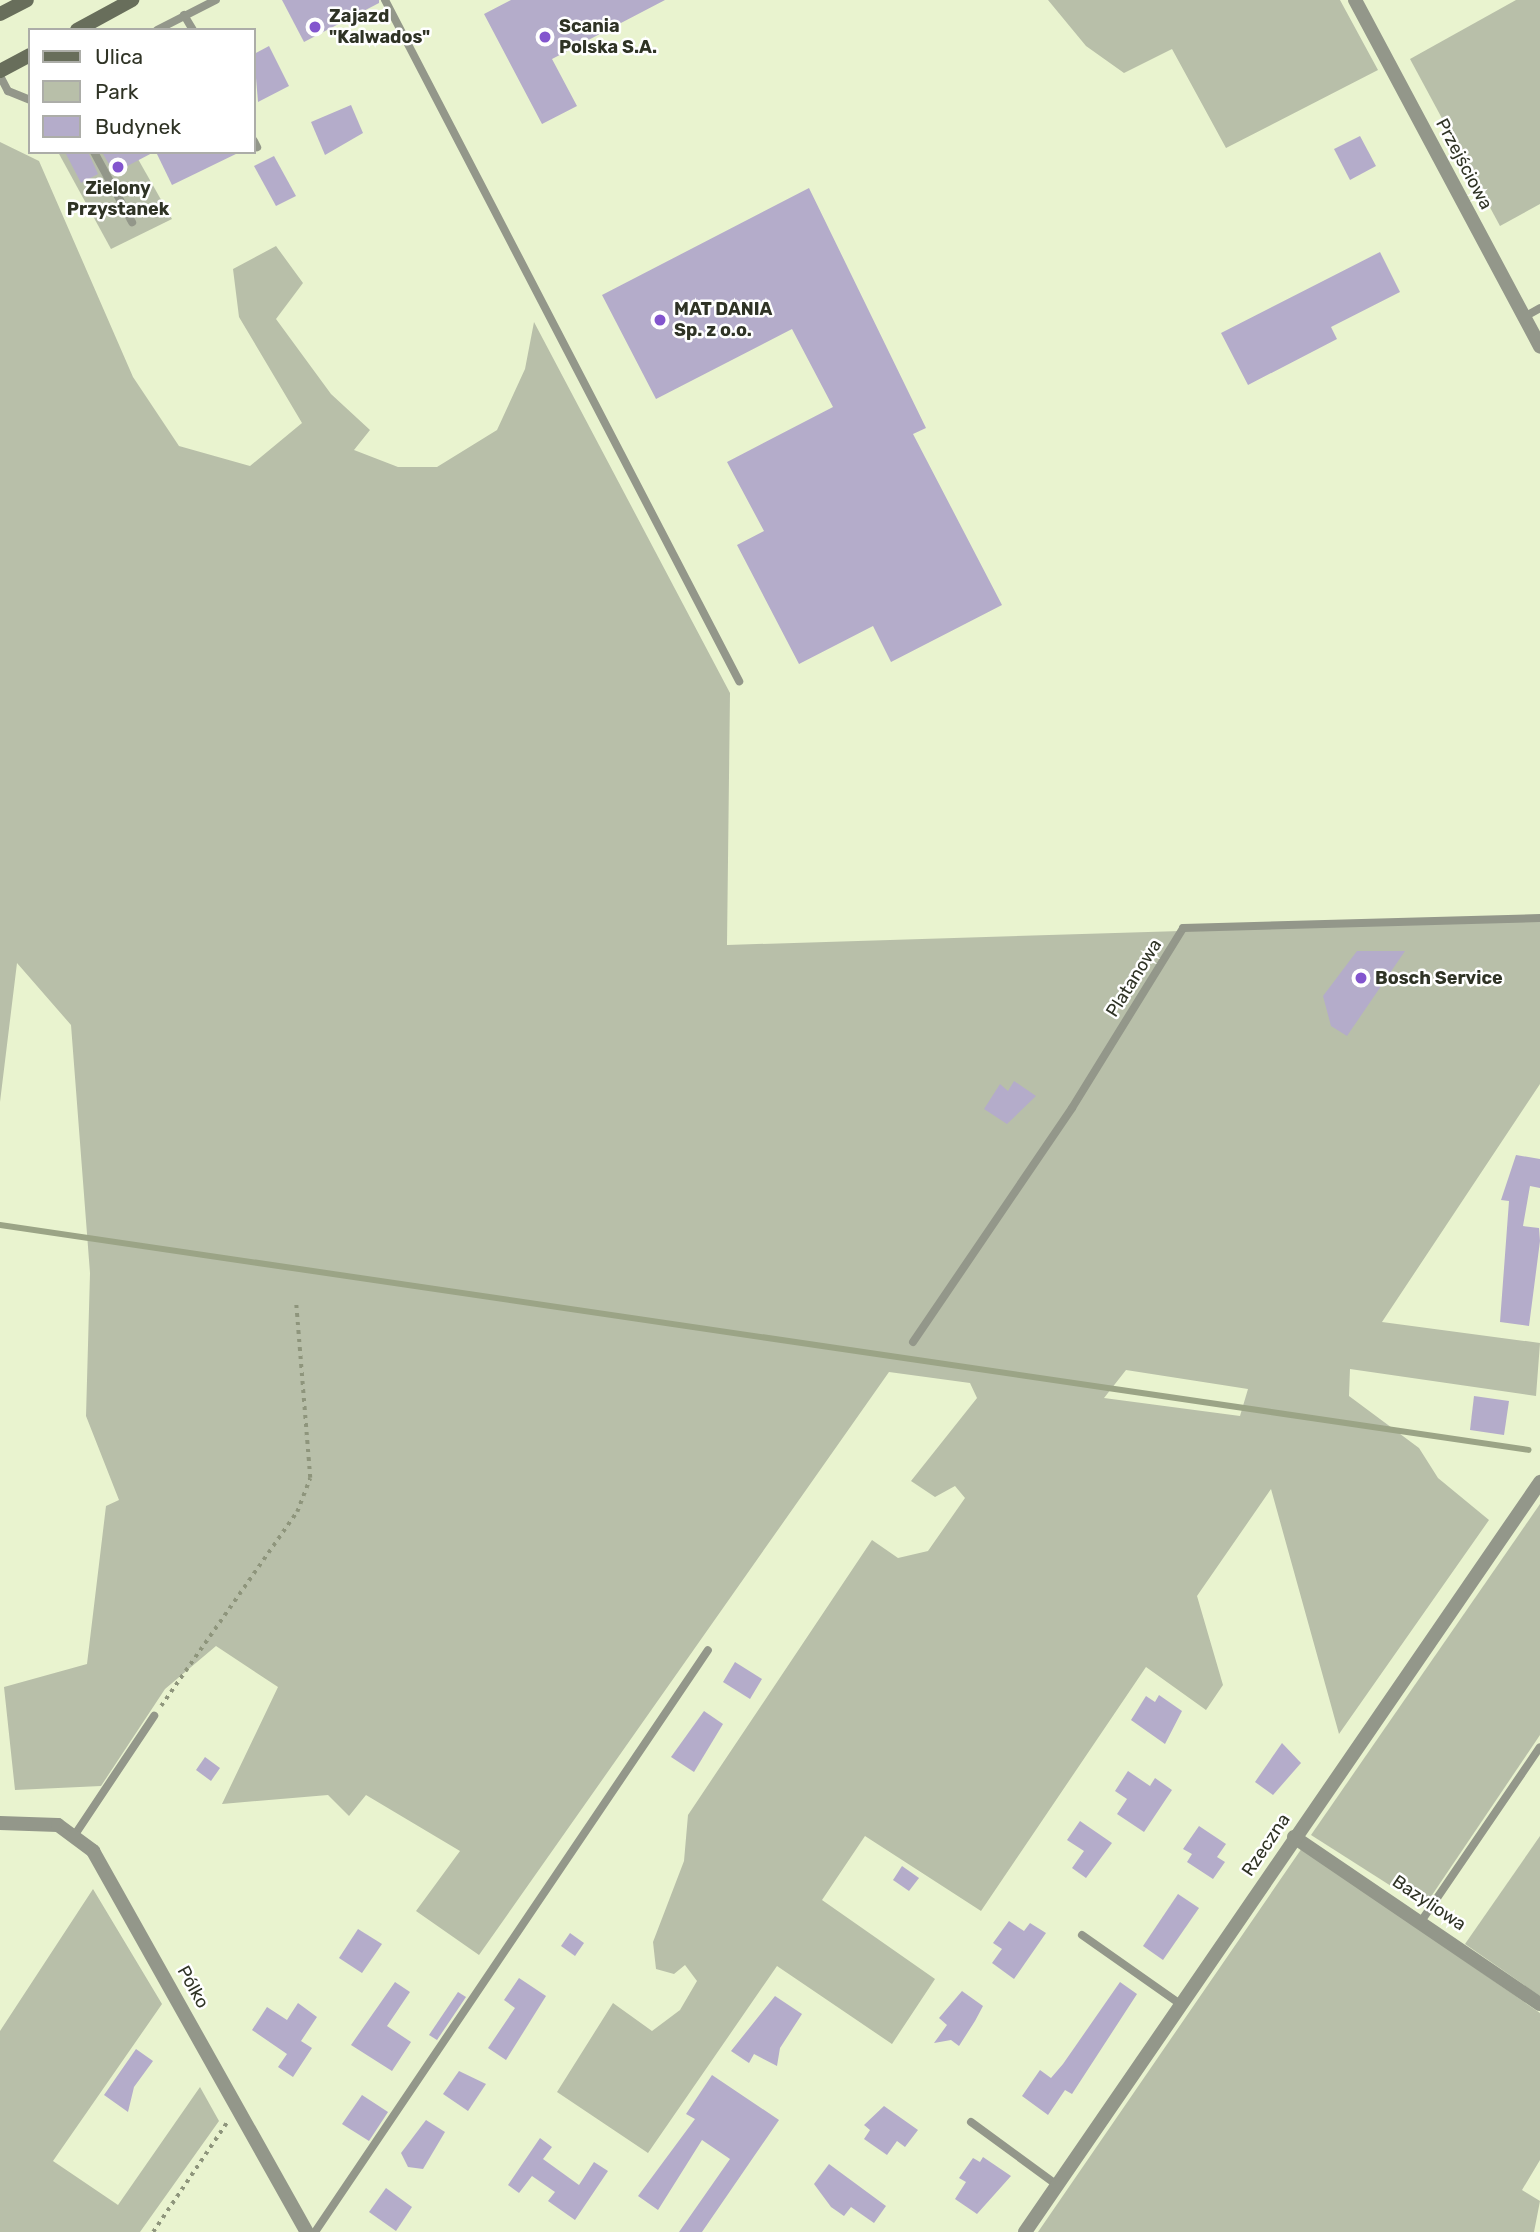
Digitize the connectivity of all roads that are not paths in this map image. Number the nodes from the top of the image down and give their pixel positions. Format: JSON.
{"nodes":[{"id":1,"x":27,"y":0,"type":"edge"},
{"id":2,"x":132,"y":0,"type":"edge"},
{"id":3,"x":216,"y":0,"type":"edge"},
{"id":4,"x":384,"y":0,"type":"edge"},
{"id":5,"x":1355,"y":0,"type":"edge"},
{"id":6,"x":0,"y":14,"type":"edge"},
{"id":7,"x":184,"y":15,"type":"junction"},
{"id":8,"x":81,"y":28,"type":"edge"},
{"id":9,"x":161,"y":28,"type":"edge"},
{"id":10,"x":192,"y":28,"type":"edge"},
{"id":11,"x":28,"y":56,"type":"edge"},
{"id":12,"x":0,"y":74,"type":"edge"},
{"id":13,"x":28,"y":99,"type":"edge"},
{"id":14,"x":95,"y":154,"type":"edge"},
{"id":15,"x":132,"y":222,"type":"dead end"},
{"id":16,"x":1540,"y":308,"type":"edge"},
{"id":17,"x":1524,"y":317,"type":"junction"},
{"id":18,"x":1540,"y":347,"type":"edge"},
{"id":19,"x":739,"y":681,"type":"dead end"},
{"id":20,"x":1540,"y":918,"type":"edge"},
{"id":21,"x":913,"y":1342,"type":"dead end"},
{"id":22,"x":1540,"y":1482,"type":"edge"},
{"id":23,"x":708,"y":1650,"type":"dead end"},
{"id":24,"x":153,"y":1716,"type":"road end"},
{"id":25,"x":1540,"y":1747,"type":"edge"},
{"id":26,"x":0,"y":1823,"type":"edge"},
{"id":27,"x":76,"y":1833,"type":"junction"},
{"id":28,"x":1294,"y":1837,"type":"junction"},
{"id":29,"x":1422,"y":1920,"type":"junction"},
{"id":30,"x":1082,"y":1936,"type":"dead end"},
{"id":31,"x":1180,"y":2004,"type":"junction"},
{"id":32,"x":1540,"y":2004,"type":"edge"},
{"id":33,"x":971,"y":2122,"type":"dead end"},
{"id":34,"x":1057,"y":2185,"type":"junction"},
{"id":35,"x":307,"y":2232,"type":"edge"},
{"id":36,"x":315,"y":2232,"type":"edge"},
{"id":37,"x":1025,"y":2232,"type":"edge"}],
"edges":[{"from":1,"to":6,"type":"main road"},
{"from":2,"to":8,"type":"main road"},
{"from":3,"to":7,"type":"lane"},
{"from":4,"to":19,"type":"lane"},
{"from":5,"to":17,"type":"street","name":"Przejściowa"},
{"from":7,"to":9,"type":"lane"},
{"from":7,"to":10,"type":"lane"},
{"from":11,"to":12,"type":"main road"},
{"from":12,"to":13,"type":"lane"},
{"from":14,"to":15,"type":"lane"},
{"from":16,"to":17,"type":"lane"},
{"from":17,"to":18,"type":"street","name":"Przejściowa"},
{"from":20,"to":21,"type":"lane","name":"Platanowa"},
{"from":22,"to":28,"type":"street","name":"Rzeczna"},
{"from":23,"to":36,"type":"lane"},
{"from":24,"to":27,"type":"lane"},
{"from":25,"to":29,"type":"lane"},
{"from":26,"to":27,"type":"street"},
{"from":27,"to":35,"type":"street","name":"Pólko"},
{"from":28,"to":29,"type":"street","name":"Bazyliowa"},
{"from":28,"to":31,"type":"street","name":"Rzeczna"},
{"from":29,"to":32,"type":"street","name":"Bazyliowa"},
{"from":30,"to":31,"type":"lane"},
{"from":31,"to":34,"type":"street","name":"Rzeczna"},
{"from":33,"to":34,"type":"lane"},
{"from":34,"to":37,"type":"street","name":"Rzeczna"}]}
